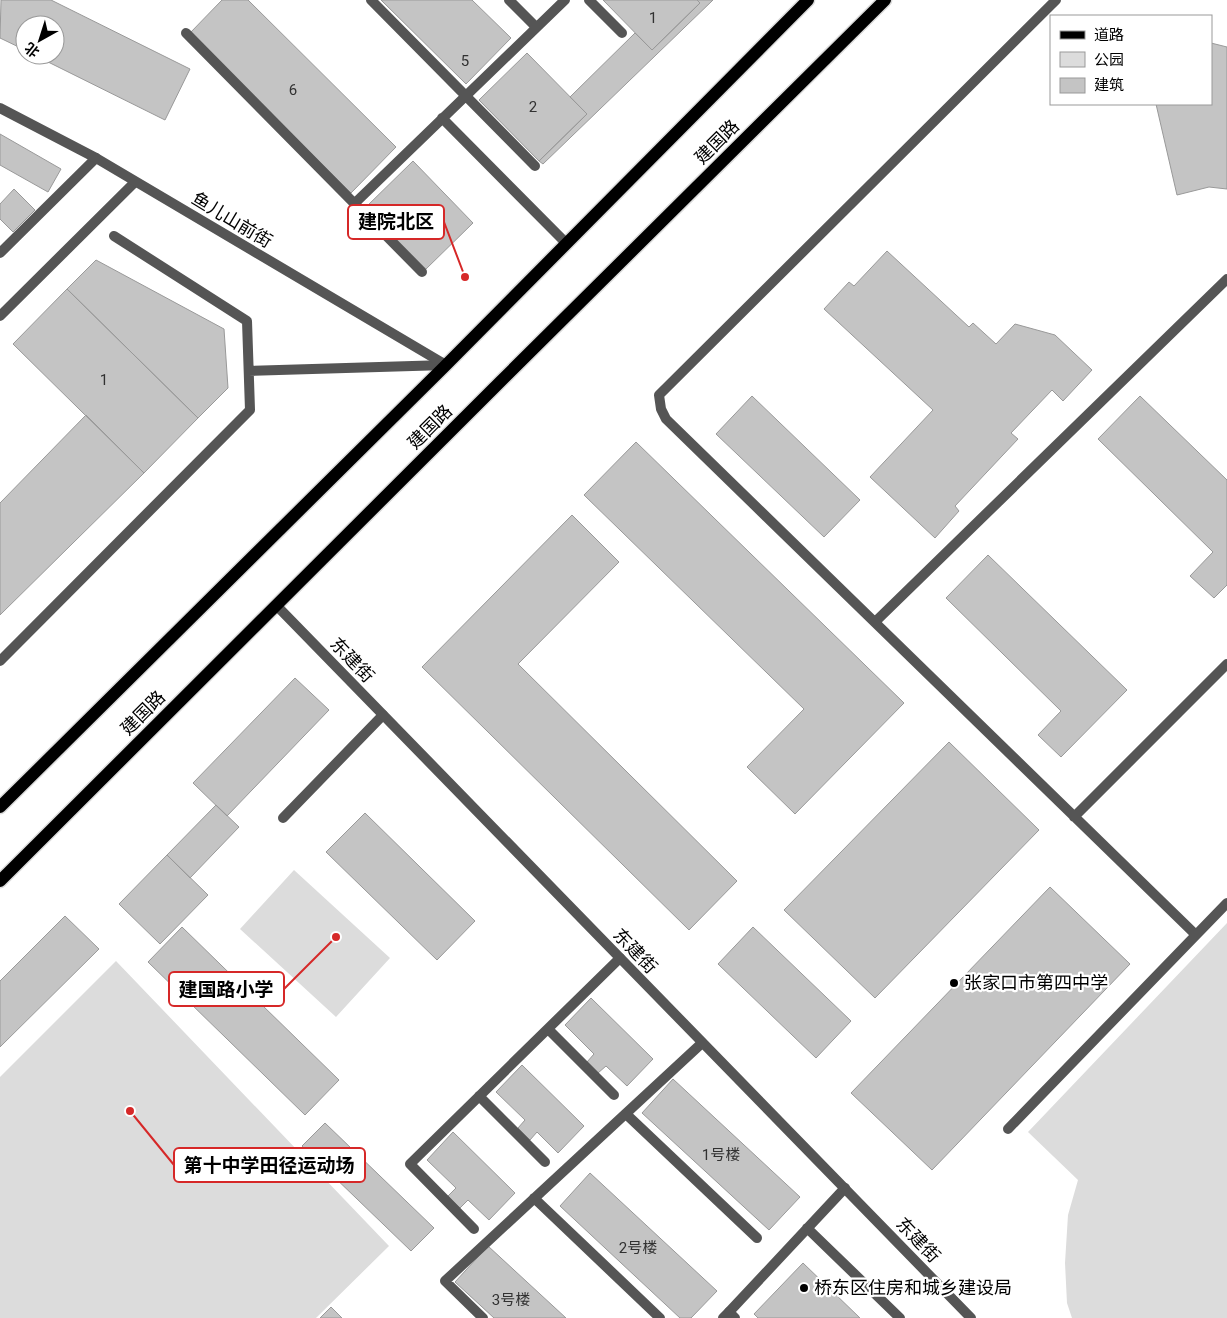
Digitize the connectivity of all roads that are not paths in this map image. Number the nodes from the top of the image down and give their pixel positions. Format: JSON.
{"nodes":[{"id":1,"x":371,"y":0,"type":"edge"},
{"id":2,"x":509,"y":0,"type":"edge"},
{"id":3,"x":565,"y":0,"type":"edge"},
{"id":4,"x":589,"y":0,"type":"edge"},
{"id":5,"x":808,"y":0,"type":"edge"},
{"id":6,"x":885,"y":0,"type":"edge"},
{"id":7,"x":1056,"y":0,"type":"edge"},
{"id":8,"x":536,"y":27,"type":"junction"},
{"id":9,"x":186,"y":33,"type":"dead end"},
{"id":10,"x":622,"y":33,"type":"dead end"},
{"id":11,"x":466,"y":95,"type":"junction"},
{"id":12,"x":0,"y":108,"type":"edge"},
{"id":13,"x":442,"y":118,"type":"junction"},
{"id":14,"x":96,"y":158,"type":"junction"},
{"id":15,"x":535,"y":166,"type":"dead end"},
{"id":16,"x":135,"y":182,"type":"junction"},
{"id":17,"x":355,"y":203,"type":"junction"},
{"id":18,"x":114,"y":236,"type":"dead end"},
{"id":19,"x":566,"y":243,"type":"junction"},
{"id":20,"x":0,"y":253,"type":"edge"},
{"id":21,"x":422,"y":272,"type":"dead end"},
{"id":22,"x":1227,"y":279,"type":"edge"},
{"id":23,"x":0,"y":316,"type":"edge"},
{"id":24,"x":446,"y":365,"type":"junction"},
{"id":25,"x":249,"y":371,"type":"junction"},
{"id":26,"x":276,"y":605,"type":"junction"},
{"id":27,"x":875,"y":622,"type":"junction"},
{"id":28,"x":0,"y":661,"type":"edge"},
{"id":29,"x":1227,"y":664,"type":"edge"},
{"id":30,"x":383,"y":715,"type":"junction"},
{"id":31,"x":0,"y":807,"type":"edge"},
{"id":32,"x":1074,"y":817,"type":"junction"},
{"id":33,"x":283,"y":818,"type":"dead end"},
{"id":34,"x":0,"y":881,"type":"edge"},
{"id":35,"x":1227,"y":903,"type":"edge"},
{"id":36,"x":1196,"y":935,"type":"junction"},
{"id":37,"x":620,"y":958,"type":"junction"},
{"id":38,"x":548,"y":1029,"type":"junction"},
{"id":39,"x":702,"y":1043,"type":"junction"},
{"id":40,"x":614,"y":1095,"type":"dead end"},
{"id":41,"x":479,"y":1096,"type":"junction"},
{"id":42,"x":626,"y":1114,"type":"junction"},
{"id":43,"x":1008,"y":1129,"type":"dead end"},
{"id":44,"x":545,"y":1162,"type":"dead end"},
{"id":45,"x":845,"y":1188,"type":"junction"},
{"id":46,"x":534,"y":1198,"type":"junction"},
{"id":47,"x":474,"y":1228,"type":"dead end"},
{"id":48,"x":807,"y":1228,"type":"junction"},
{"id":49,"x":757,"y":1238,"type":"dead end"},
{"id":50,"x":729,"y":1316,"type":"edge"},
{"id":51,"x":483,"y":1318,"type":"edge"},
{"id":52,"x":660,"y":1318,"type":"edge"},
{"id":53,"x":900,"y":1318,"type":"edge"},
{"id":54,"x":971,"y":1318,"type":"edge"}],
"edges":[{"from":1,"to":11,"type":"street"},
{"from":2,"to":8,"type":"street"},
{"from":3,"to":8,"type":"street"},
{"from":4,"to":10,"type":"street"},
{"from":5,"to":19,"type":"main road","name":"建国路"},
{"from":6,"to":26,"type":"main road","name":"建国路"},
{"from":7,"to":27,"type":"street"},
{"from":8,"to":11,"type":"street"},
{"from":9,"to":17,"type":"street"},
{"from":11,"to":13,"type":"street"},
{"from":11,"to":15,"type":"street"},
{"from":12,"to":14,"type":"street","name":"鱼儿山前街"},
{"from":13,"to":17,"type":"street"},
{"from":13,"to":19,"type":"street"},
{"from":14,"to":16,"type":"street","name":"鱼儿山前街"},
{"from":14,"to":20,"type":"street"},
{"from":16,"to":23,"type":"street"},
{"from":16,"to":24,"type":"street","name":"鱼儿山前街"},
{"from":17,"to":21,"type":"street"},
{"from":18,"to":25,"type":"street"},
{"from":19,"to":24,"type":"main road","name":"建国路"},
{"from":22,"to":27,"type":"street"},
{"from":24,"to":25,"type":"street"},
{"from":24,"to":31,"type":"main road","name":"建国路"},
{"from":25,"to":28,"type":"street"},
{"from":26,"to":30,"type":"street","name":"东建街"},
{"from":26,"to":34,"type":"main road","name":"建国路"},
{"from":27,"to":32,"type":"street"},
{"from":29,"to":32,"type":"street"},
{"from":30,"to":33,"type":"street"},
{"from":30,"to":37,"type":"street","name":"东建街"},
{"from":32,"to":36,"type":"street"},
{"from":35,"to":36,"type":"street"},
{"from":36,"to":43,"type":"street"},
{"from":37,"to":38,"type":"street"},
{"from":37,"to":39,"type":"street","name":"东建街"},
{"from":38,"to":40,"type":"street"},
{"from":38,"to":41,"type":"street"},
{"from":39,"to":42,"type":"street"},
{"from":39,"to":45,"type":"street","name":"东建街"},
{"from":41,"to":44,"type":"street"},
{"from":41,"to":47,"type":"street"},
{"from":42,"to":46,"type":"street"},
{"from":42,"to":49,"type":"street"},
{"from":45,"to":48,"type":"street"},
{"from":45,"to":54,"type":"street","name":"东建街"},
{"from":46,"to":51,"type":"street"},
{"from":46,"to":52,"type":"street"},
{"from":48,"to":50,"type":"street"},
{"from":48,"to":53,"type":"street"}]}
